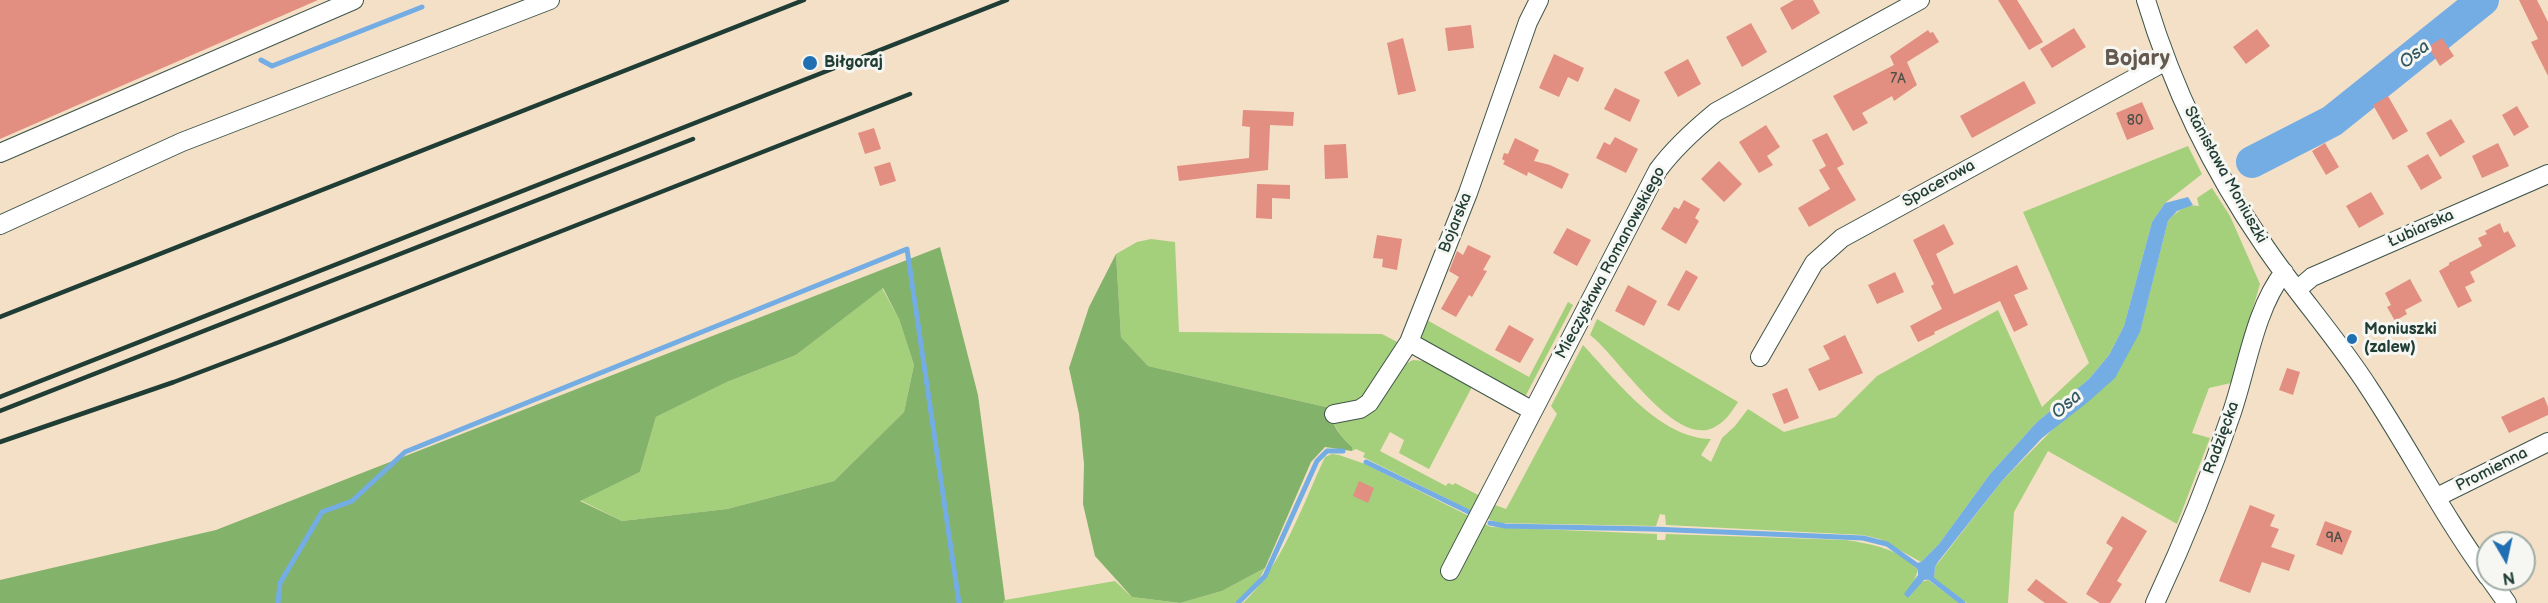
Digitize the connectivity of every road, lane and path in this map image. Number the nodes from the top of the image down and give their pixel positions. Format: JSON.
{"nodes":[{"id":1,"x":354,"y":0,"type":"edge"},
{"id":2,"x":550,"y":0,"type":"edge"},
{"id":3,"x":1539,"y":0,"type":"edge"},
{"id":4,"x":1920,"y":0,"type":"edge"},
{"id":5,"x":2146,"y":0,"type":"edge"},
{"id":6,"x":2166,"y":61,"type":"junction"},
{"id":7,"x":0,"y":153,"type":"edge"},
{"id":8,"x":2548,"y":174,"type":"edge"},
{"id":9,"x":0,"y":225,"type":"edge"},
{"id":10,"x":2284,"y":272,"type":"junction"},
{"id":11,"x":2298,"y":289,"type":"junction"},
{"id":12,"x":1409,"y":342,"type":"junction"},
{"id":13,"x":1760,"y":357,"type":"dead end"},
{"id":14,"x":1533,"y":411,"type":"junction"},
{"id":15,"x":1334,"y":414,"type":"dead end"},
{"id":16,"x":2548,"y":442,"type":"edge"},
{"id":17,"x":2437,"y":497,"type":"junction"},
{"id":18,"x":2476,"y":558,"type":"edge"},
{"id":19,"x":1450,"y":571,"type":"dead end"},
{"id":20,"x":2155,"y":603,"type":"edge"}],
"edges":[{"from":1,"to":7,"type":"street"},
{"from":2,"to":9,"type":"street"},
{"from":3,"to":12,"type":"street","name":"Bojarska"},
{"from":4,"to":14,"type":"street","name":"Mieczysława Romanowskiego"},
{"from":5,"to":6,"type":"street","name":"Stanisława Moniuszki"},
{"from":6,"to":10,"type":"street","name":"Stanisława Moniuszki"},
{"from":6,"to":13,"type":"street","name":"Spacerowa"},
{"from":8,"to":11,"type":"street","name":"Łubiarska"},
{"from":10,"to":11,"type":"street","name":"Stanisława Moniuszki"},
{"from":10,"to":20,"type":"street","name":"Radzięcka"},
{"from":11,"to":17,"type":"street","name":"Stanisława Moniuszki"},
{"from":12,"to":14,"type":"street"},
{"from":12,"to":15,"type":"street","name":"Bojarska"},
{"from":14,"to":19,"type":"street","name":"Mieczysława Romanowskiego"},
{"from":16,"to":17,"type":"street","name":"Promienna"},
{"from":17,"to":18,"type":"street","name":"Stanisława Moniuszki"}]}
